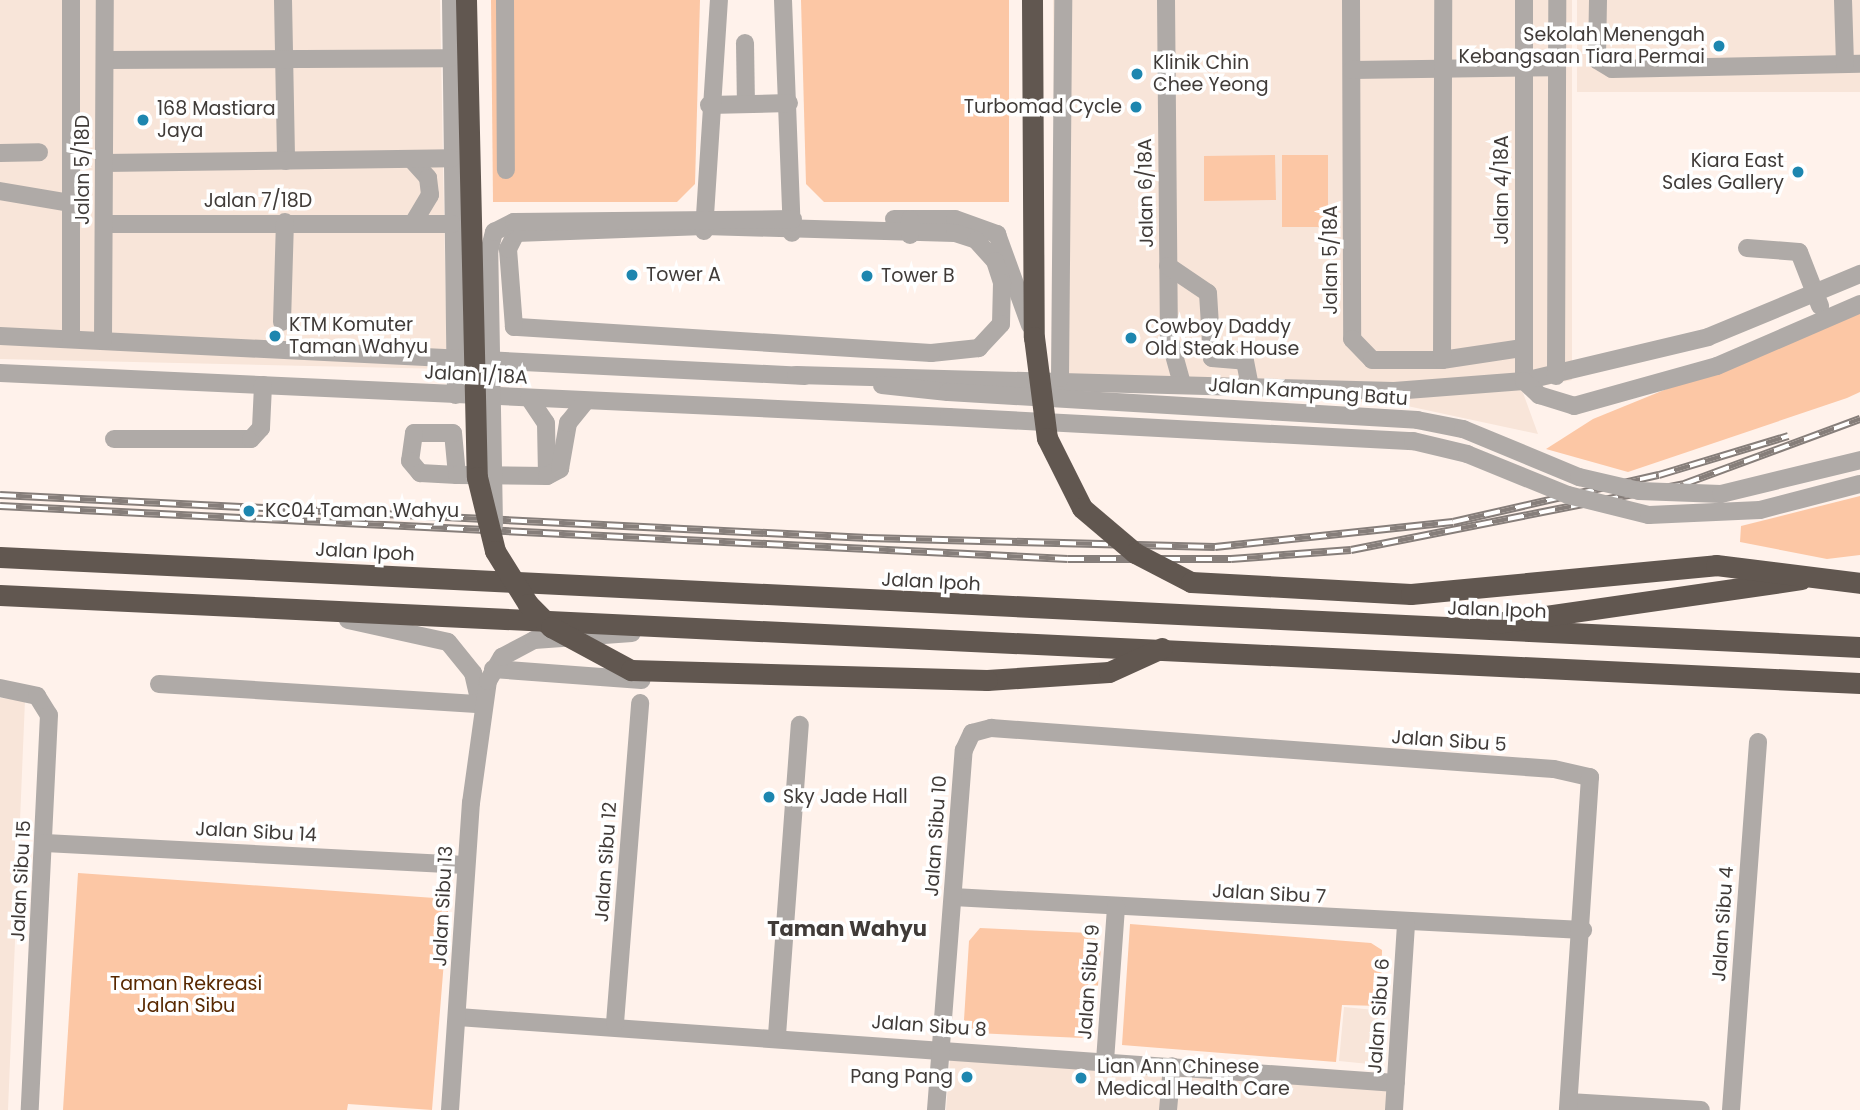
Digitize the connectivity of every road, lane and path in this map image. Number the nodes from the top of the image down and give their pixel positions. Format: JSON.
{"nodes":[{"id":1,"x":71,"y":0,"type":"edge"},
{"id":2,"x":105,"y":0,"type":"edge"},
{"id":3,"x":283,"y":0,"type":"edge"},
{"id":4,"x":452,"y":0,"type":"edge"},
{"id":5,"x":466,"y":0,"type":"edge"},
{"id":6,"x":505,"y":0,"type":"edge"},
{"id":7,"x":719,"y":0,"type":"edge"},
{"id":8,"x":783,"y":0,"type":"edge"},
{"id":9,"x":1063,"y":0,"type":"edge"},
{"id":10,"x":1166,"y":0,"type":"edge"},
{"id":11,"x":1352,"y":0,"type":"edge"},
{"id":12,"x":1443,"y":0,"type":"edge"},
{"id":13,"x":1524,"y":0,"type":"edge"},
{"id":14,"x":1558,"y":0,"type":"edge"},
{"id":15,"x":1598,"y":0,"type":"edge"},
{"id":16,"x":1843,"y":0,"type":"edge"},
{"id":17,"x":1032,"y":9,"type":"edge"},
{"id":18,"x":745,"y":43,"type":"dead end"},
{"id":19,"x":450,"y":58,"type":"junction"},
{"id":20,"x":284,"y":59,"type":"junction"},
{"id":21,"x":105,"y":61,"type":"junction"},
{"id":22,"x":1852,"y":64,"type":"edge"},
{"id":23,"x":1557,"y":67,"type":"junction"},
{"id":24,"x":1524,"y":68,"type":"junction"},
{"id":25,"x":1443,"y":69,"type":"junction"},
{"id":26,"x":1352,"y":70,"type":"junction"},
{"id":27,"x":789,"y":103,"type":"junction"},
{"id":28,"x":746,"y":104,"type":"junction"},
{"id":29,"x":709,"y":105,"type":"junction"},
{"id":30,"x":38,"y":152,"type":"dead end"},
{"id":31,"x":0,"y":153,"type":"edge"},
{"id":32,"x":451,"y":158,"type":"junction"},
{"id":33,"x":412,"y":160,"type":"junction"},
{"id":34,"x":286,"y":161,"type":"junction"},
{"id":35,"x":104,"y":163,"type":"junction"},
{"id":36,"x":506,"y":170,"type":"dead end"},
{"id":37,"x":0,"y":191,"type":"edge"},
{"id":38,"x":71,"y":203,"type":"junction"},
{"id":39,"x":285,"y":222,"type":"junction"},
{"id":40,"x":414,"y":222,"type":"junction"},
{"id":41,"x":104,"y":224,"type":"junction"},
{"id":42,"x":452,"y":224,"type":"junction"},
{"id":43,"x":704,"y":229,"type":"junction"},
{"id":44,"x":792,"y":231,"type":"junction"},
{"id":45,"x":1747,"y":248,"type":"dead end"},
{"id":46,"x":1168,"y":266,"type":"junction"},
{"id":47,"x":1860,"y":274,"type":"edge"},
{"id":48,"x":1816,"y":295,"type":"junction"},
{"id":49,"x":1860,"y":304,"type":"edge"},
{"id":50,"x":509,"y":313,"type":"junction"},
{"id":51,"x":1825,"y":319,"type":"junction"},
{"id":52,"x":282,"y":322,"type":"dead end"},
{"id":53,"x":607,"y":334,"type":"junction"},
{"id":54,"x":0,"y":336,"type":"edge"},
{"id":55,"x":1034,"y":337,"type":"junction"},
{"id":56,"x":71,"y":339,"type":"junction"},
{"id":57,"x":103,"y":341,"type":"junction"},
{"id":58,"x":1521,"y":348,"type":"junction"},
{"id":59,"x":931,"y":353,"type":"junction"},
{"id":60,"x":455,"y":356,"type":"junction"},
{"id":61,"x":480,"y":357,"type":"junction"},
{"id":62,"x":1442,"y":360,"type":"junction"},
{"id":63,"x":592,"y":363,"type":"junction"},
{"id":64,"x":0,"y":373,"type":"edge"},
{"id":65,"x":796,"y":375,"type":"junction"},
{"id":66,"x":934,"y":375,"type":"junction"},
{"id":67,"x":1556,"y":376,"type":"junction"},
{"id":68,"x":1060,"y":379,"type":"junction"},
{"id":69,"x":1524,"y":381,"type":"junction"},
{"id":70,"x":1182,"y":384,"type":"junction"},
{"id":71,"x":263,"y":385,"type":"junction"},
{"id":72,"x":1250,"y":386,"type":"junction"},
{"id":73,"x":948,"y":392,"type":"joint"},
{"id":74,"x":456,"y":395,"type":"junction"},
{"id":75,"x":529,"y":398,"type":"junction"},
{"id":76,"x":586,"y":401,"type":"junction"},
{"id":77,"x":949,"y":417,"type":"joint"},
{"id":78,"x":114,"y":439,"type":"dead end"},
{"id":79,"x":1860,"y":460,"type":"edge"},
{"id":80,"x":457,"y":475,"type":"dead end"},
{"id":81,"x":547,"y":476,"type":"junction"},
{"id":82,"x":1860,"y":484,"type":"edge"},
{"id":83,"x":495,"y":551,"type":"junction"},
{"id":84,"x":0,"y":557,"type":"edge"},
{"id":85,"x":1860,"y":573,"type":"edge"},
{"id":86,"x":1860,"y":583,"type":"edge"},
{"id":87,"x":0,"y":596,"type":"edge"},
{"id":88,"x":245,"y":603,"type":"junction"},
{"id":89,"x":748,"y":630,"type":"junction"},
{"id":90,"x":1443,"y":631,"type":"junction"},
{"id":91,"x":1860,"y":647,"type":"edge"},
{"id":92,"x":1162,"y":648,"type":"junction"},
{"id":93,"x":493,"y":669,"type":"junction"},
{"id":94,"x":642,"y":680,"type":"dead end"},
{"id":95,"x":1860,"y":682,"type":"edge"},
{"id":96,"x":159,"y":684,"type":"dead end"},
{"id":97,"x":0,"y":688,"type":"edge"},
{"id":98,"x":480,"y":704,"type":"junction"},
{"id":99,"x":640,"y":704,"type":"dead end"},
{"id":100,"x":800,"y":724,"type":"dead end"},
{"id":101,"x":971,"y":733,"type":"joint"},
{"id":102,"x":1758,"y":742,"type":"dead end"},
{"id":103,"x":45,"y":842,"type":"junction"},
{"id":104,"x":466,"y":865,"type":"junction"},
{"id":105,"x":953,"y":897,"type":"junction"},
{"id":106,"x":1116,"y":906,"type":"junction"},
{"id":107,"x":1406,"y":924,"type":"junction"},
{"id":108,"x":1583,"y":930,"type":"junction"},
{"id":109,"x":458,"y":1017,"type":"junction"},
{"id":110,"x":615,"y":1023,"type":"junction"},
{"id":111,"x":776,"y":1035,"type":"junction"},
{"id":112,"x":939,"y":1048,"type":"junction"},
{"id":113,"x":1105,"y":1061,"type":"junction"},
{"id":114,"x":1172,"y":1066,"type":"junction"},
{"id":115,"x":1395,"y":1083,"type":"junction"},
{"id":116,"x":1568,"y":1106,"type":"edge"},
{"id":117,"x":30,"y":1110,"type":"edge"},
{"id":118,"x":450,"y":1110,"type":"edge"},
{"id":119,"x":936,"y":1110,"type":"edge"},
{"id":120,"x":1168,"y":1110,"type":"edge"},
{"id":121,"x":1394,"y":1110,"type":"edge"},
{"id":122,"x":1700,"y":1110,"type":"edge"},
{"id":123,"x":1731,"y":1110,"type":"edge"}],
"edges":[{"from":1,"to":38,"type":"street","name":"Jalan 5/18D"},
{"from":2,"to":21,"type":"street","name":"Jalan 5/18D"},
{"from":3,"to":20,"type":"street"},
{"from":4,"to":19,"type":"street"},
{"from":5,"to":83,"type":"highway","bridge":true},
{"from":6,"to":36,"type":"street"},
{"from":7,"to":29,"type":"street"},
{"from":8,"to":27,"type":"street"},
{"from":9,"to":68,"type":"street"},
{"from":10,"to":46,"type":"street","name":"Jalan 6/18A"},
{"from":11,"to":26,"type":"street","name":"Jalan 5/18A"},
{"from":12,"to":25,"type":"street"},
{"from":13,"to":24,"type":"street","name":"Jalan 4/18A"},
{"from":14,"to":23,"type":"street"},
{"from":15,"to":22,"type":"street"},
{"from":16,"to":22,"type":"street"},
{"from":17,"to":55,"type":"highway"},
{"from":18,"to":28,"type":"street"},
{"from":19,"to":20,"type":"street"},
{"from":19,"to":32,"type":"street"},
{"from":20,"to":21,"type":"street"},
{"from":20,"to":34,"type":"street"},
{"from":21,"to":35,"type":"street","name":"Jalan 5/18D"},
{"from":23,"to":24,"type":"street"},
{"from":23,"to":67,"type":"street"},
{"from":24,"to":25,"type":"street"},
{"from":24,"to":58,"type":"street","name":"Jalan 4/18A"},
{"from":25,"to":26,"type":"street"},
{"from":25,"to":62,"type":"street"},
{"from":26,"to":62,"type":"street","name":"Jalan 5/18A"},
{"from":27,"to":28,"type":"street"},
{"from":27,"to":44,"type":"street"},
{"from":28,"to":29,"type":"street"},
{"from":29,"to":43,"type":"street"},
{"from":30,"to":31,"type":"street"},
{"from":32,"to":33,"type":"street","name":"Jalan 7/18D"},
{"from":32,"to":42,"type":"street"},
{"from":33,"to":34,"type":"street","name":"Jalan 7/18D"},
{"from":33,"to":40,"type":"street"},
{"from":34,"to":35,"type":"street","name":"Jalan 7/18D"},
{"from":35,"to":41,"type":"street","name":"Jalan 5/18D"},
{"from":37,"to":38,"type":"street"},
{"from":38,"to":56,"type":"street","name":"Jalan 5/18D"},
{"from":39,"to":40,"type":"street","name":"Jalan 7/18D"},
{"from":39,"to":41,"type":"street","name":"Jalan 7/18D"},
{"from":39,"to":52,"type":"street"},
{"from":40,"to":42,"type":"street","name":"Jalan 7/18D"},
{"from":41,"to":57,"type":"street","name":"Jalan 5/18D"},
{"from":42,"to":60,"type":"street"},
{"from":43,"to":44,"type":"street"},
{"from":43,"to":50,"type":"street"},
{"from":44,"to":59,"type":"street"},
{"from":45,"to":48,"type":"street"},
{"from":46,"to":70,"type":"street","name":"Jalan 6/18A"},
{"from":46,"to":72,"type":"street"},
{"from":47,"to":48,"type":"street"},
{"from":48,"to":51,"type":"street"},
{"from":48,"to":67,"type":"street"},
{"from":49,"to":51,"type":"street"},
{"from":50,"to":53,"type":"street"},
{"from":50,"to":61,"type":"street"},
{"from":51,"to":69,"type":"street"},
{"from":53,"to":59,"type":"street"},
{"from":53,"to":63,"type":"street"},
{"from":54,"to":56,"type":"street","name":"Jalan 1/18A"},
{"from":55,"to":83,"type":"street","bridge":true},
{"from":55,"to":86,"type":"highway","bridge":true},
{"from":56,"to":57,"type":"street","name":"Jalan 1/18A"},
{"from":57,"to":60,"type":"street","name":"Jalan 1/18A"},
{"from":58,"to":62,"type":"street","name":"Jalan 5/18A"},
{"from":58,"to":69,"type":"street","name":"Jalan 4/18A"},
{"from":59,"to":66,"type":"street"},
{"from":60,"to":61,"type":"street","name":"Jalan 1/18A"},
{"from":60,"to":74,"type":"street"},
{"from":61,"to":63,"type":"street","name":"Jalan 1/18A"},
{"from":63,"to":65,"type":"street","name":"Jalan 1/18A"},
{"from":64,"to":71,"type":"street","name":"Jalan 1/18A"},
{"from":65,"to":66,"type":"street"},
{"from":65,"to":73,"type":"street","name":"Jalan 1/18A"},
{"from":66,"to":68,"type":"street"},
{"from":67,"to":69,"type":"street"},
{"from":68,"to":70,"type":"street"},
{"from":69,"to":72,"type":"street"},
{"from":70,"to":72,"type":"street"},
{"from":71,"to":74,"type":"street","name":"Jalan 1/18A"},
{"from":71,"to":78,"type":"street"},
{"from":73,"to":79,"type":"street","name":"Jalan Kampung Batu","bridge":true},
{"from":74,"to":75,"type":"street","name":"Jalan 1/18A"},
{"from":75,"to":76,"type":"street","name":"Jalan 1/18A"},
{"from":75,"to":81,"type":"street"},
{"from":76,"to":77,"type":"street","name":"Jalan 1/18A"},
{"from":76,"to":81,"type":"street"},
{"from":77,"to":82,"type":"street","name":"Jalan Kampung Batu","bridge":true},
{"from":80,"to":81,"type":"street"},
{"from":83,"to":92,"type":"highway","bridge":true},
{"from":84,"to":90,"type":"highway","name":"Jalan Ipoh"},
{"from":85,"to":90,"type":"highway"},
{"from":87,"to":88,"type":"highway"},
{"from":88,"to":89,"type":"highway"},
{"from":88,"to":98,"type":"street","name":"Jalan Sibu 13"},
{"from":89,"to":92,"type":"highway"},
{"from":89,"to":93,"type":"street"},
{"from":90,"to":91,"type":"highway","name":"Jalan Ipoh"},
{"from":92,"to":95,"type":"highway"},
{"from":93,"to":94,"type":"street"},
{"from":93,"to":98,"type":"street","name":"Jalan Sibu 13"},
{"from":96,"to":98,"type":"street"},
{"from":97,"to":103,"type":"street","name":"Jalan Sibu 15"},
{"from":98,"to":104,"type":"street","name":"Jalan Sibu 13"},
{"from":99,"to":110,"type":"street","name":"Jalan Sibu 12"},
{"from":100,"to":111,"type":"street"},
{"from":101,"to":105,"type":"street","name":"Jalan Sibu 10"},
{"from":101,"to":108,"type":"street","name":"Jalan Sibu 5"},
{"from":102,"to":123,"type":"street","name":"Jalan Sibu 4"},
{"from":103,"to":104,"type":"street","name":"Jalan Sibu 14"},
{"from":103,"to":117,"type":"street","name":"Jalan Sibu 15"},
{"from":104,"to":109,"type":"street","name":"Jalan Sibu 13"},
{"from":105,"to":106,"type":"street","name":"Jalan Sibu 7"},
{"from":105,"to":112,"type":"street","name":"Jalan Sibu 10"},
{"from":106,"to":107,"type":"street","name":"Jalan Sibu 7"},
{"from":106,"to":113,"type":"street","name":"Jalan Sibu 9"},
{"from":107,"to":108,"type":"street","name":"Jalan Sibu 7"},
{"from":107,"to":115,"type":"street","name":"Jalan Sibu 6"},
{"from":108,"to":116,"type":"street","name":"Jalan Sibu 5"},
{"from":109,"to":110,"type":"street","name":"Jalan Sibu 8"},
{"from":109,"to":118,"type":"street","name":"Jalan Sibu 13"},
{"from":110,"to":111,"type":"street","name":"Jalan Sibu 8"},
{"from":111,"to":112,"type":"street","name":"Jalan Sibu 8"},
{"from":112,"to":113,"type":"street","name":"Jalan Sibu 8"},
{"from":112,"to":119,"type":"street","name":"Jalan Sibu 10"},
{"from":113,"to":114,"type":"street","name":"Jalan Sibu 8"},
{"from":114,"to":115,"type":"street","name":"Jalan Sibu 8"},
{"from":114,"to":120,"type":"street"},
{"from":115,"to":121,"type":"street","name":"Jalan Sibu 6"},
{"from":116,"to":122,"type":"street"}]}
